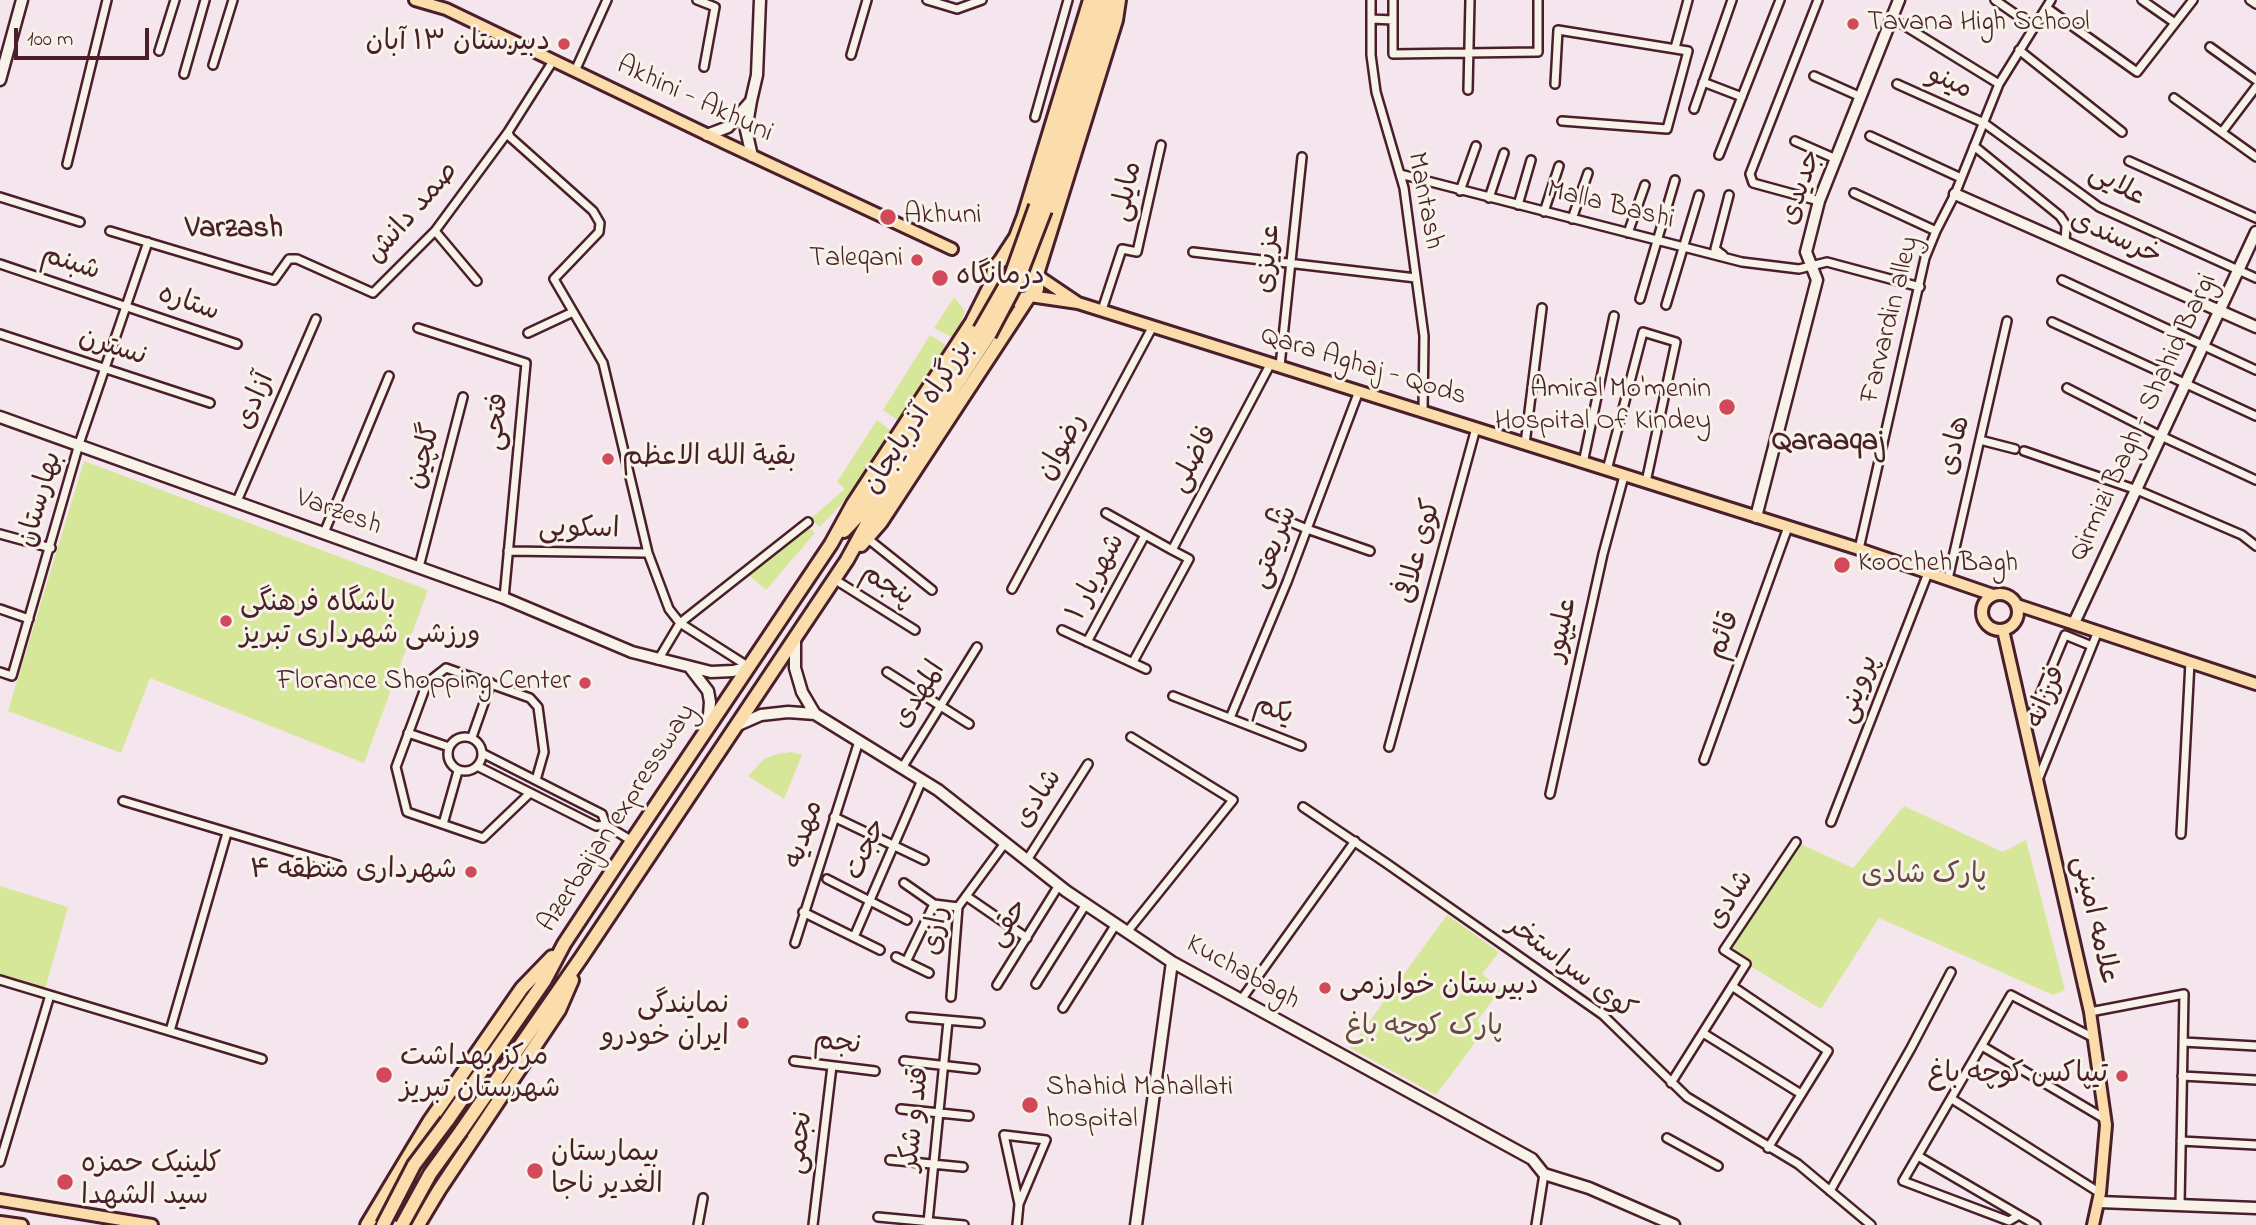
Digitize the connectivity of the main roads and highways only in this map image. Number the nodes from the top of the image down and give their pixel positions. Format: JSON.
{"nodes":[{"id":1,"x":22,"y":0,"type":"edge"},
{"id":2,"x":415,"y":0,"type":"edge"},
{"id":3,"x":760,"y":0,"type":"edge"},
{"id":4,"x":1090,"y":0,"type":"edge"},
{"id":5,"x":1100,"y":0,"type":"edge"},
{"id":6,"x":1112,"y":0,"type":"edge"},
{"id":7,"x":1119,"y":0,"type":"edge"},
{"id":8,"x":1899,"y":0,"type":"edge"},
{"id":9,"x":448,"y":5,"type":"edge"},
{"id":10,"x":0,"y":80,"type":"edge"},
{"id":11,"x":751,"y":101,"type":"junction"},
{"id":12,"x":707,"y":135,"type":"junction"},
{"id":13,"x":752,"y":156,"type":"junction"},
{"id":14,"x":1955,"y":194,"type":"road end"},
{"id":15,"x":1041,"y":208,"type":"junction"},
{"id":16,"x":1024,"y":216,"type":"junction"},
{"id":17,"x":1053,"y":226,"type":"junction"},
{"id":18,"x":2256,"y":233,"type":"edge"},
{"id":19,"x":952,"y":248,"type":"dead end"},
{"id":20,"x":1000,"y":260,"type":"junction"},
{"id":21,"x":1038,"y":275,"type":"junction"},
{"id":22,"x":992,"y":282,"type":"junction"},
{"id":23,"x":1029,"y":297,"type":"junction"},
{"id":24,"x":1078,"y":303,"type":"junction"},
{"id":25,"x":2219,"y":311,"type":"junction"},
{"id":26,"x":2256,"y":327,"type":"edge"},
{"id":27,"x":986,"y":332,"type":"junction"},
{"id":28,"x":0,"y":418,"type":"edge"},
{"id":29,"x":1756,"y":517,"type":"junction"},
{"id":30,"x":847,"y":561,"type":"junction"},
{"id":31,"x":1993,"y":595,"type":"junction"},
{"id":32,"x":2017,"y":605,"type":"junction"},
{"id":33,"x":2074,"y":623,"type":"junction"},
{"id":34,"x":2003,"y":630,"type":"junction"},
{"id":35,"x":795,"y":638,"type":"junction"},
{"id":36,"x":749,"y":667,"type":"junction"},
{"id":37,"x":691,"y":668,"type":"junction"},
{"id":38,"x":2256,"y":684,"type":"edge"},
{"id":39,"x":815,"y":713,"type":"junction"},
{"id":40,"x":736,"y":726,"type":"junction"},
{"id":41,"x":708,"y":728,"type":"junction"},
{"id":42,"x":564,"y":944,"type":"junction"},
{"id":43,"x":581,"y":958,"type":"junction"},
{"id":44,"x":1172,"y":962,"type":"junction"},
{"id":45,"x":429,"y":1122,"type":"junction"},
{"id":46,"x":466,"y":1150,"type":"junction"},
{"id":47,"x":2099,"y":1198,"type":"junction"},
{"id":48,"x":0,"y":1200,"type":"edge"},
{"id":49,"x":2256,"y":1208,"type":"edge"},
{"id":50,"x":0,"y":1222,"type":"edge"},
{"id":51,"x":22,"y":1225,"type":"edge"},
{"id":52,"x":152,"y":1225,"type":"edge"},
{"id":53,"x":367,"y":1225,"type":"edge"},
{"id":54,"x":383,"y":1225,"type":"edge"},
{"id":55,"x":402,"y":1225,"type":"edge"},
{"id":56,"x":418,"y":1225,"type":"edge"},
{"id":57,"x":1136,"y":1225,"type":"edge"},
{"id":58,"x":1674,"y":1225,"type":"edge"},
{"id":59,"x":2093,"y":1225,"type":"edge"}],
"edges":[{"from":1,"to":10,"type":"main road"},
{"from":2,"to":9,"type":"main road","name":"Akhini - Akhuni"},
{"from":3,"to":11,"type":"main road"},
{"from":4,"to":16,"type":"highway"},
{"from":5,"to":15,"type":"highway"},
{"from":6,"to":15,"type":"highway"},
{"from":7,"to":17,"type":"highway"},
{"from":8,"to":29,"type":"main road","name":"جدیدی"},
{"from":9,"to":12,"type":"main road","name":"Akhini - Akhuni"},
{"from":11,"to":12,"type":"main road"},
{"from":11,"to":13,"type":"main road"},
{"from":12,"to":13,"type":"main road","name":"Akhini - Akhuni"},
{"from":13,"to":19,"type":"main road","name":"Akhini - Akhuni"},
{"from":14,"to":25,"type":"main road","name":"خرسندی"},
{"from":15,"to":27,"type":"highway","name":"بزرگراه آذربایجان","bridge":true},
{"from":16,"to":17,"type":"highway"},
{"from":16,"to":20,"type":"highway"},
{"from":17,"to":21,"type":"highway"},
{"from":18,"to":25,"type":"main road","name":"Qirmizi Bagh - Shahid Bargi"},
{"from":20,"to":21,"type":"highway"},
{"from":20,"to":22,"type":"highway"},
{"from":21,"to":23,"type":"highway"},
{"from":21,"to":24,"type":"main road"},
{"from":22,"to":23,"type":"highway"},
{"from":22,"to":27,"type":"highway","name":"بزرگراه آذربایجان"},
{"from":23,"to":24,"type":"main road"},
{"from":23,"to":27,"type":"highway","name":"بزرگراه آذربایجان"},
{"from":24,"to":29,"type":"main road","name":"Qara Aghaj - Qods"},
{"from":25,"to":26,"type":"main road","name":"خرسندی"},
{"from":25,"to":33,"type":"main road","name":"Qirmizi Bagh - Shahid Bargi"},
{"from":27,"to":30,"type":"highway"},
{"from":27,"to":30,"type":"highway","name":"بزرگراه آذربایجان"},
{"from":27,"to":36,"type":"highway","name":"Azerbaijan expressway"},
{"from":28,"to":37,"type":"main road","name":"Varzesh"},
{"from":29,"to":31,"type":"main road","name":"Qara Aghaj - Qods"},
{"from":30,"to":35,"type":"highway","name":"Azerbaijan expressway"},
{"from":31,"to":32,"type":"main road"},
{"from":31,"to":34,"type":"main road"},
{"from":32,"to":33,"type":"main road"},
{"from":32,"to":34,"type":"main road"},
{"from":33,"to":38,"type":"main road"},
{"from":34,"to":47,"type":"main road","name":"علامه امینی"},
{"from":35,"to":39,"type":"main road"},
{"from":35,"to":40,"type":"highway","name":"Azerbaijan expressway"},
{"from":36,"to":37,"type":"main road","name":"Varzesh"},
{"from":36,"to":41,"type":"highway","name":"Azerbaijan expressway"},
{"from":37,"to":41,"type":"main road"},
{"from":39,"to":40,"type":"main road"},
{"from":39,"to":44,"type":"main road","name":"Kuchabagh"},
{"from":40,"to":43,"type":"highway","name":"Azerbaijan expressway"},
{"from":41,"to":42,"type":"highway","name":"Azerbaijan expressway"},
{"from":42,"to":45,"type":"highway"},
{"from":42,"to":54,"type":"highway","name":"Azerbaijan expressway","bridge":true},
{"from":43,"to":46,"type":"highway"},
{"from":43,"to":55,"type":"highway","name":"Azerbaijan expressway","bridge":true},
{"from":44,"to":57,"type":"main road"},
{"from":44,"to":58,"type":"main road","name":"Kuchabagh"},
{"from":45,"to":46,"type":"highway"},
{"from":45,"to":53,"type":"highway"},
{"from":46,"to":56,"type":"highway"},
{"from":47,"to":49,"type":"main road"},
{"from":47,"to":59,"type":"main road","name":"علامه امینی"},
{"from":48,"to":52,"type":"main road"},
{"from":50,"to":51,"type":"main road"}]}
